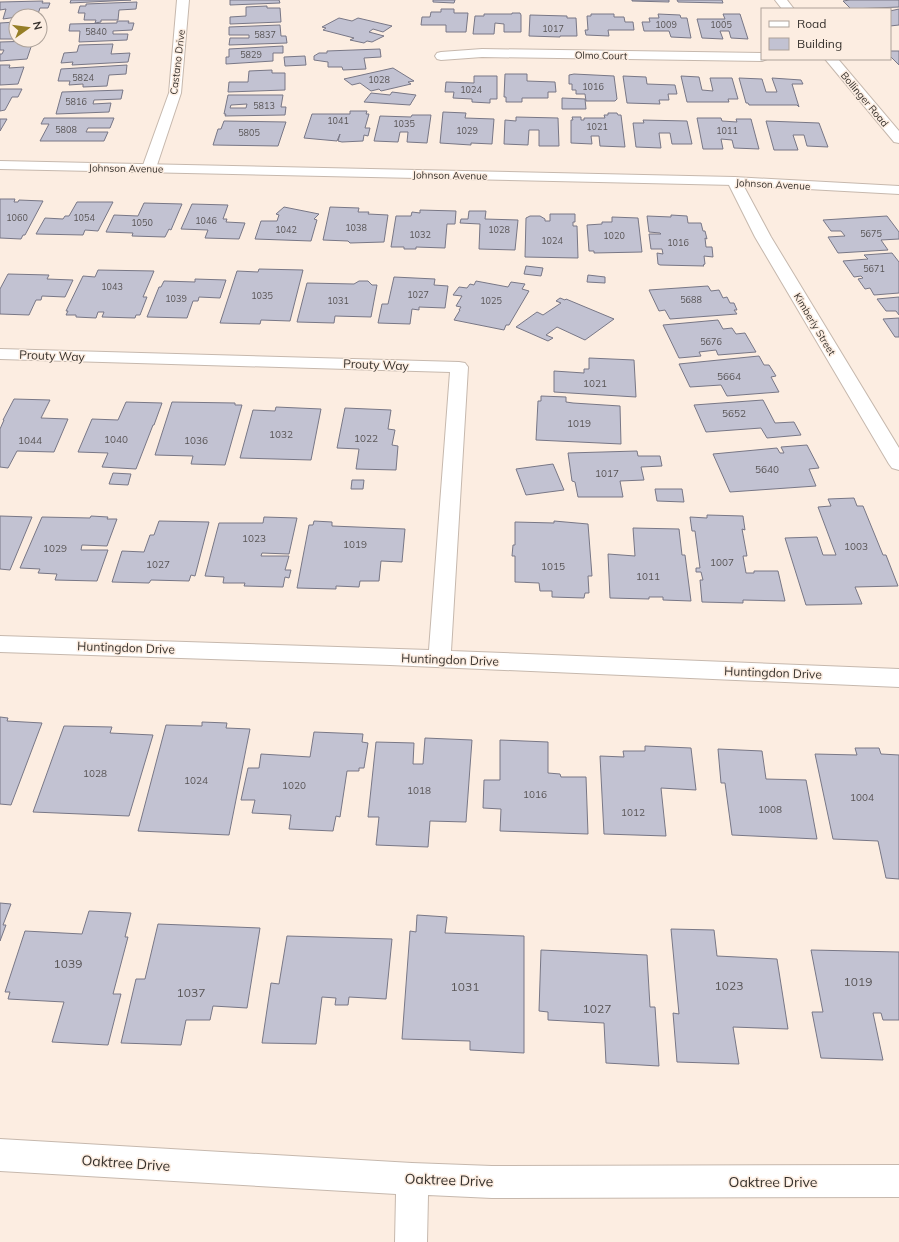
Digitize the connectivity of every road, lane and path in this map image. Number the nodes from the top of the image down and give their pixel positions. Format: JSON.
{"nodes":[{"id":1,"x":184,"y":0,"type":"edge"},
{"id":2,"x":781,"y":0,"type":"edge"},
{"id":3,"x":787,"y":8,"type":"edge"},
{"id":4,"x":441,"y":56,"type":"dead end"},
{"id":5,"x":761,"y":57,"type":"edge"},
{"id":6,"x":832,"y":60,"type":"edge"},
{"id":7,"x":899,"y":139,"type":"edge"},
{"id":8,"x":0,"y":165,"type":"edge"},
{"id":9,"x":149,"y":168,"type":"junction"},
{"id":10,"x":734,"y":181,"type":"junction"},
{"id":11,"x":899,"y":190,"type":"edge"},
{"id":12,"x":0,"y":354,"type":"edge"},
{"id":13,"x":899,"y":464,"type":"edge"},
{"id":14,"x":0,"y":644,"type":"edge"},
{"id":15,"x":439,"y":659,"type":"junction"},
{"id":16,"x":899,"y":678,"type":"edge"},
{"id":17,"x":0,"y":1155,"type":"edge"},
{"id":18,"x":412,"y":1179,"type":"junction"},
{"id":19,"x":899,"y":1181,"type":"edge"},
{"id":20,"x":411,"y":1242,"type":"edge"}],
"edges":[{"from":1,"to":9,"type":"street","name":"Castano Drive"},
{"from":2,"to":3,"type":"street"},
{"from":4,"to":5,"type":"street","name":"Olmo Court"},
{"from":6,"to":7,"type":"street","name":"Bollinger Road"},
{"from":8,"to":9,"type":"street","name":"Johnson Avenue"},
{"from":9,"to":10,"type":"street","name":"Johnson Avenue"},
{"from":10,"to":11,"type":"street","name":"Johnson Avenue"},
{"from":10,"to":13,"type":"street","name":"Kimberly Street"},
{"from":12,"to":15,"type":"street","name":"Prouty Way"},
{"from":14,"to":15,"type":"street","name":"Huntingdon Drive"},
{"from":15,"to":16,"type":"street","name":"Huntingdon Drive"},
{"from":17,"to":18,"type":"street","name":"Oaktree Drive"},
{"from":18,"to":19,"type":"street","name":"Oaktree Drive"},
{"from":18,"to":20,"type":"street"}]}
